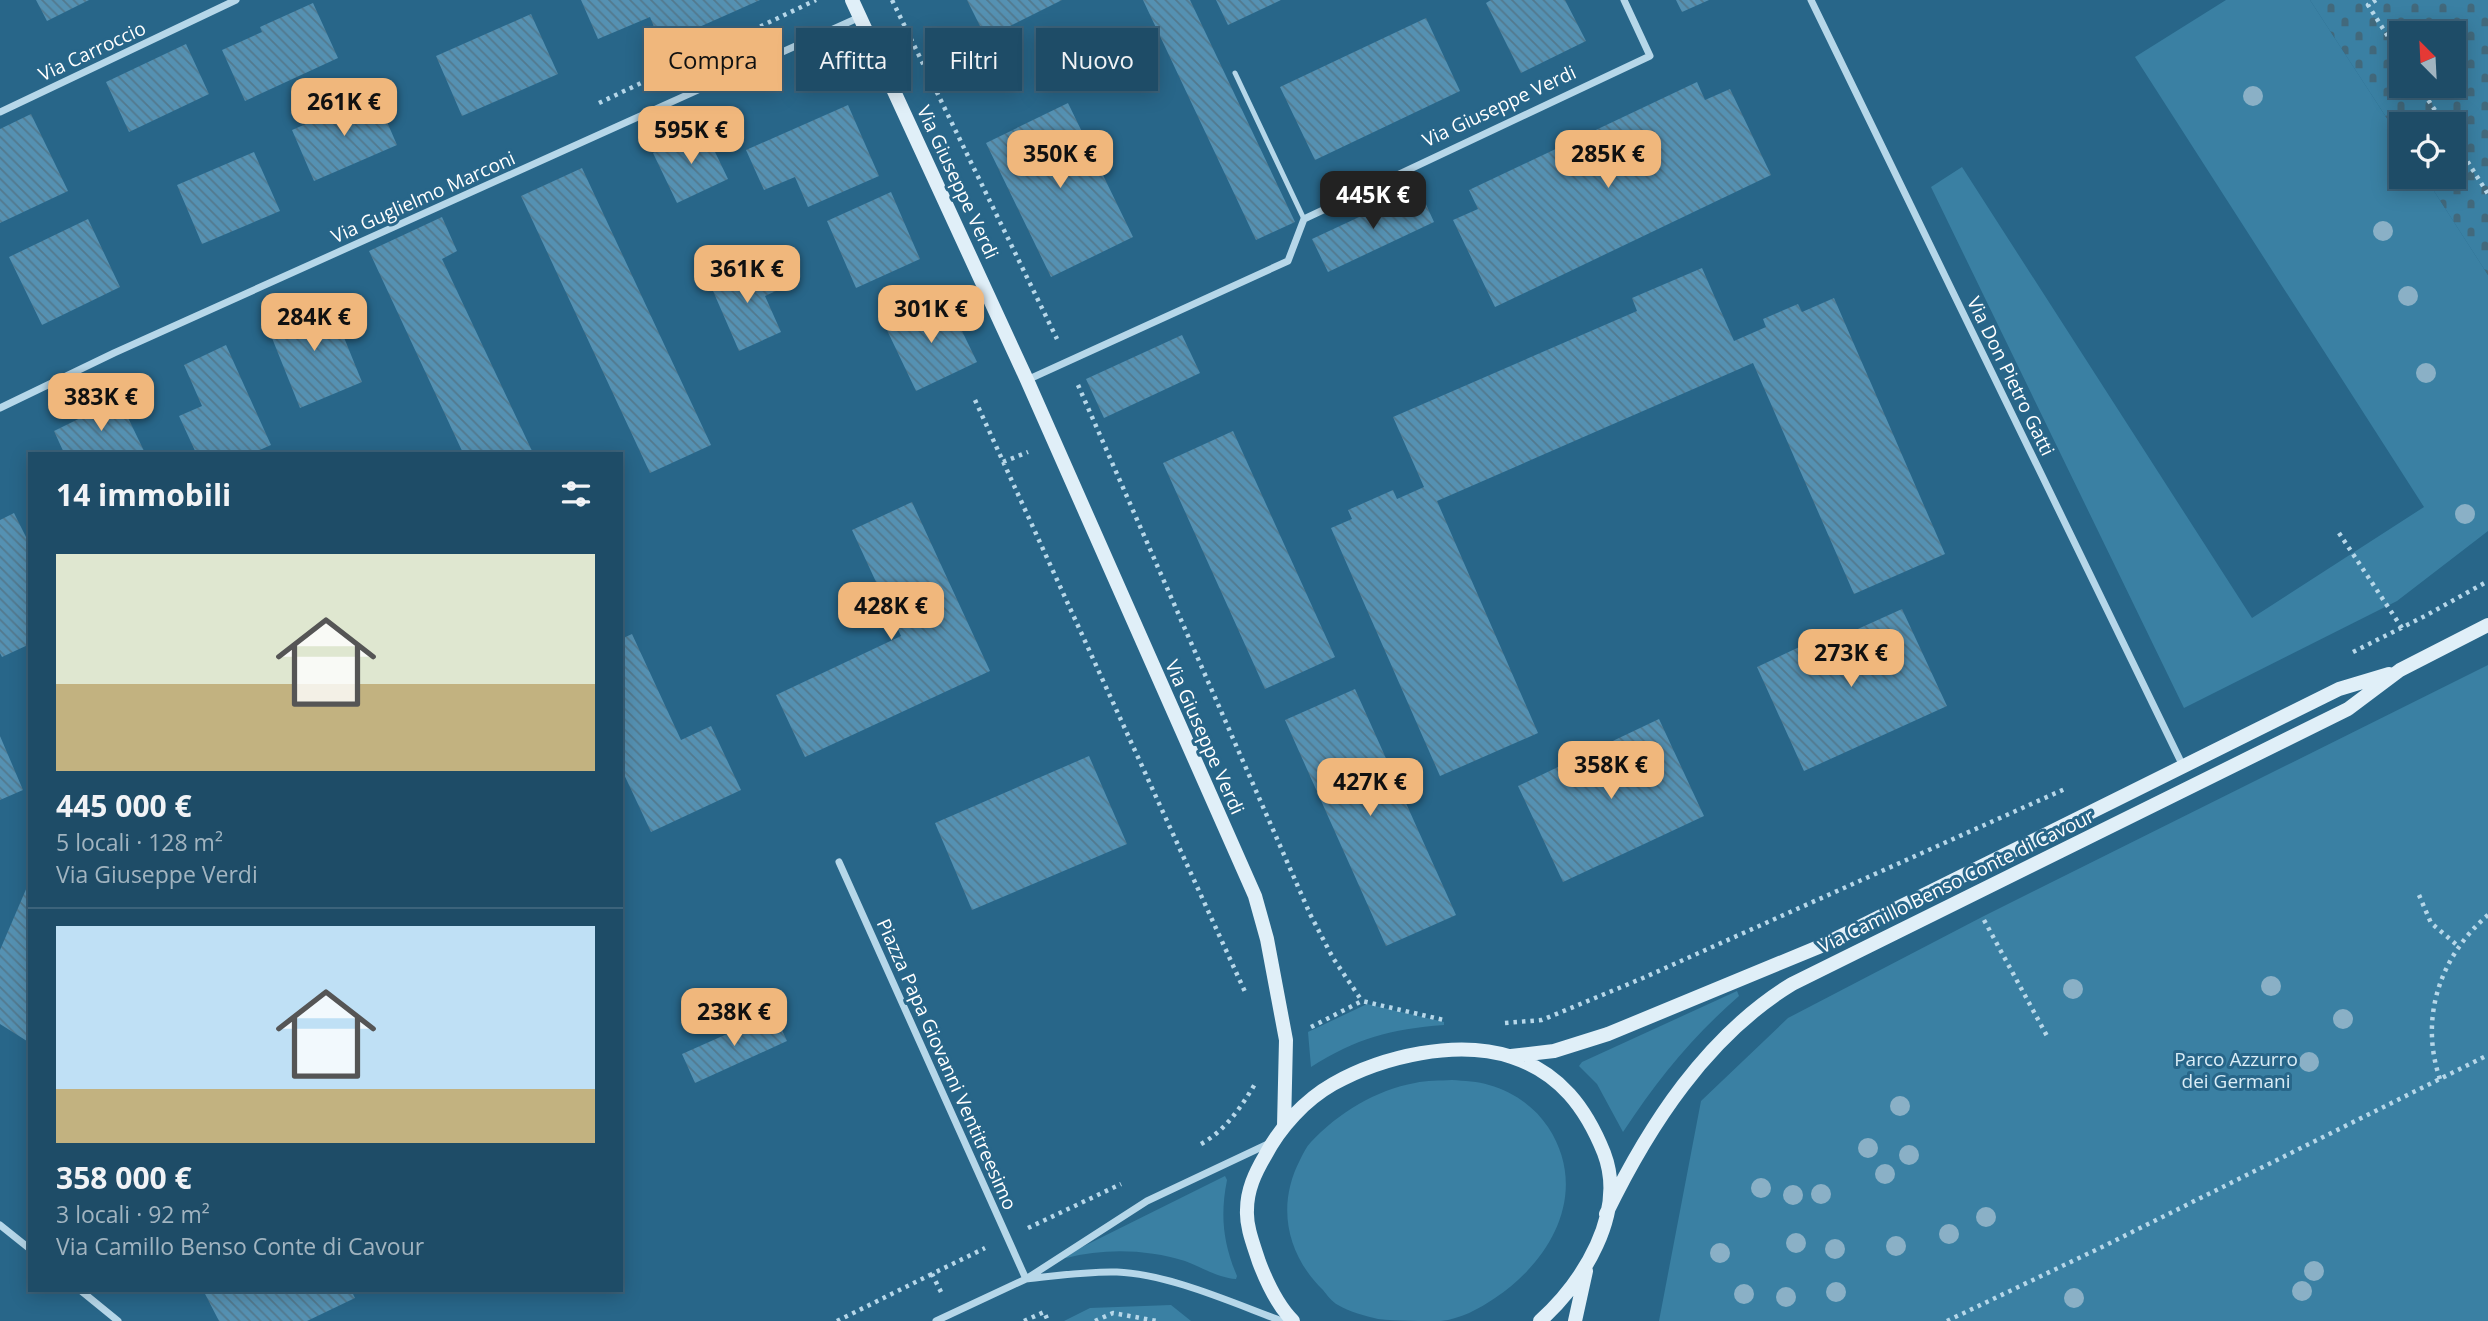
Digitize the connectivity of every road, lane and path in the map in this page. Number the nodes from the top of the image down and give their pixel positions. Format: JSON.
{"nodes":[{"id":1,"x":236,"y":0,"type":"edge"},
{"id":2,"x":852,"y":0,"type":"edge"},
{"id":3,"x":892,"y":0,"type":"edge"},
{"id":4,"x":1623,"y":0,"type":"edge"},
{"id":5,"x":1811,"y":0,"type":"edge"},
{"id":6,"x":2376,"y":0,"type":"edge"},
{"id":7,"x":861,"y":17,"type":"junction"},
{"id":8,"x":2389,"y":38,"type":"edge"},
{"id":9,"x":1235,"y":73,"type":"dead end"},
{"id":10,"x":0,"y":111,"type":"edge"},
{"id":11,"x":2466,"y":159,"type":"edge"},
{"id":12,"x":2488,"y":194,"type":"edge"},
{"id":13,"x":1304,"y":219,"type":"junction"},
{"id":14,"x":1068,"y":362,"type":"junction"},
{"id":15,"x":1027,"y":380,"type":"junction"},
{"id":16,"x":975,"y":400,"type":"dead end"},
{"id":17,"x":0,"y":408,"type":"edge"},
{"id":18,"x":2339,"y":533,"type":"dead end"},
{"id":19,"x":2488,"y":580,"type":"edge"},
{"id":20,"x":2488,"y":625,"type":"edge"},
{"id":21,"x":2402,"y":628,"type":"junction"},
{"id":22,"x":2341,"y":658,"type":"dead end"},
{"id":23,"x":2400,"y":670,"type":"junction"},
{"id":24,"x":2183,"y":766,"type":"junction"},
{"id":25,"x":2070,"y":787,"type":"dead end"},
{"id":26,"x":839,"y":862,"type":"dead end"},
{"id":27,"x":2419,"y":895,"type":"dead end"},
{"id":28,"x":2488,"y":915,"type":"edge"},
{"id":29,"x":1982,"y":917,"type":"dead end"},
{"id":30,"x":2458,"y":946,"type":"junction"},
{"id":31,"x":1247,"y":996,"type":"dead end"},
{"id":32,"x":1362,"y":1000,"type":"junction"},
{"id":33,"x":1453,"y":1022,"type":"dead end"},
{"id":34,"x":1502,"y":1023,"type":"dead end"},
{"id":35,"x":2047,"y":1036,"type":"dead end"},
{"id":36,"x":1286,"y":1040,"type":"junction"},
{"id":37,"x":2488,"y":1055,"type":"edge"},
{"id":38,"x":1511,"y":1056,"type":"junction"},
{"id":39,"x":1260,"y":1076,"type":"dead end"},
{"id":40,"x":2440,"y":1079,"type":"junction"},
{"id":41,"x":1284,"y":1126,"type":"junction"},
{"id":42,"x":1272,"y":1142,"type":"junction"},
{"id":43,"x":1199,"y":1145,"type":"dead end"},
{"id":44,"x":1123,"y":1183,"type":"dead end"},
{"id":45,"x":1606,"y":1214,"type":"junction"},
{"id":46,"x":0,"y":1225,"type":"edge"},
{"id":47,"x":1007,"y":1237,"type":"junction"},
{"id":48,"x":28,"y":1247,"type":"edge"},
{"id":49,"x":1588,"y":1262,"type":"junction"},
{"id":50,"x":932,"y":1274,"type":"junction"},
{"id":51,"x":1026,"y":1279,"type":"junction"},
{"id":52,"x":82,"y":1292,"type":"edge"},
{"id":53,"x":952,"y":1313,"type":"junction"},
{"id":54,"x":118,"y":1321,"type":"edge"},
{"id":55,"x":837,"y":1321,"type":"edge"},
{"id":56,"x":936,"y":1321,"type":"edge"},
{"id":57,"x":1024,"y":1321,"type":"edge"},
{"id":58,"x":1048,"y":1321,"type":"edge"},
{"id":59,"x":1095,"y":1321,"type":"edge"},
{"id":60,"x":1157,"y":1321,"type":"edge"},
{"id":61,"x":1282,"y":1321,"type":"edge"},
{"id":62,"x":1293,"y":1321,"type":"edge"},
{"id":63,"x":1540,"y":1321,"type":"edge"},
{"id":64,"x":1575,"y":1321,"type":"edge"},
{"id":65,"x":1947,"y":1321,"type":"edge"}],
"edges":[{"from":1,"to":10,"type":"street","name":"Via Carroccio"},
{"from":2,"to":7,"type":"street","name":"Via Giuseppe Verdi"},
{"from":3,"to":14,"type":"path"},
{"from":4,"to":13,"type":"street","name":"Via Giuseppe Verdi"},
{"from":5,"to":24,"type":"street","name":"Via Don Pietro Gatti"},
{"from":6,"to":8,"type":"path"},
{"from":7,"to":15,"type":"street","name":"Via Giuseppe Verdi"},
{"from":7,"to":17,"type":"street","name":"Via Guglielmo Marconi"},
{"from":9,"to":13,"type":"lane"},
{"from":11,"to":12,"type":"path"},
{"from":13,"to":14,"type":"street"},
{"from":14,"to":15,"type":"street"},
{"from":14,"to":32,"type":"path"},
{"from":15,"to":36,"type":"street","name":"Via Giuseppe Verdi"},
{"from":16,"to":31,"type":"path"},
{"from":18,"to":21,"type":"path"},
{"from":19,"to":21,"type":"path"},
{"from":20,"to":23,"type":"street","name":"Via Camillo Benso Conte di Cavour"},
{"from":21,"to":22,"type":"path"},
{"from":23,"to":24,"type":"street","name":"Via Camillo Benso Conte di Cavour"},
{"from":23,"to":45,"type":"street","name":"Via Camillo Benso Conte di Cavour"},
{"from":24,"to":38,"type":"street","name":"Via Camillo Benso Conte di Cavour"},
{"from":25,"to":34,"type":"path"},
{"from":26,"to":47,"type":"street","name":"Piazza Papa Giovanni Ventitreesimo"},
{"from":27,"to":30,"type":"path"},
{"from":28,"to":30,"type":"path"},
{"from":29,"to":35,"type":"path"},
{"from":30,"to":40,"type":"path"},
{"from":32,"to":33,"type":"path"},
{"from":32,"to":36,"type":"path"},
{"from":36,"to":41,"type":"street","name":"Via Giuseppe Verdi"},
{"from":37,"to":40,"type":"path"},
{"from":38,"to":41,"type":"street"},
{"from":38,"to":45,"type":"street"},
{"from":39,"to":43,"type":"path"},
{"from":40,"to":65,"type":"path"},
{"from":41,"to":42,"type":"street"},
{"from":42,"to":51,"type":"street"},
{"from":42,"to":62,"type":"street"},
{"from":44,"to":47,"type":"path"},
{"from":45,"to":49,"type":"street"},
{"from":46,"to":48,"type":"street"},
{"from":47,"to":50,"type":"path"},
{"from":47,"to":51,"type":"street","name":"Piazza Papa Giovanni Ventitreesimo"},
{"from":49,"to":63,"type":"street"},
{"from":49,"to":64,"type":"street"},
{"from":50,"to":53,"type":"path"},
{"from":50,"to":55,"type":"path"},
{"from":51,"to":53,"type":"street"},
{"from":51,"to":61,"type":"street"},
{"from":52,"to":54,"type":"street"},
{"from":53,"to":56,"type":"street"},
{"from":57,"to":58,"type":"path"},
{"from":59,"to":60,"type":"path"}]}
